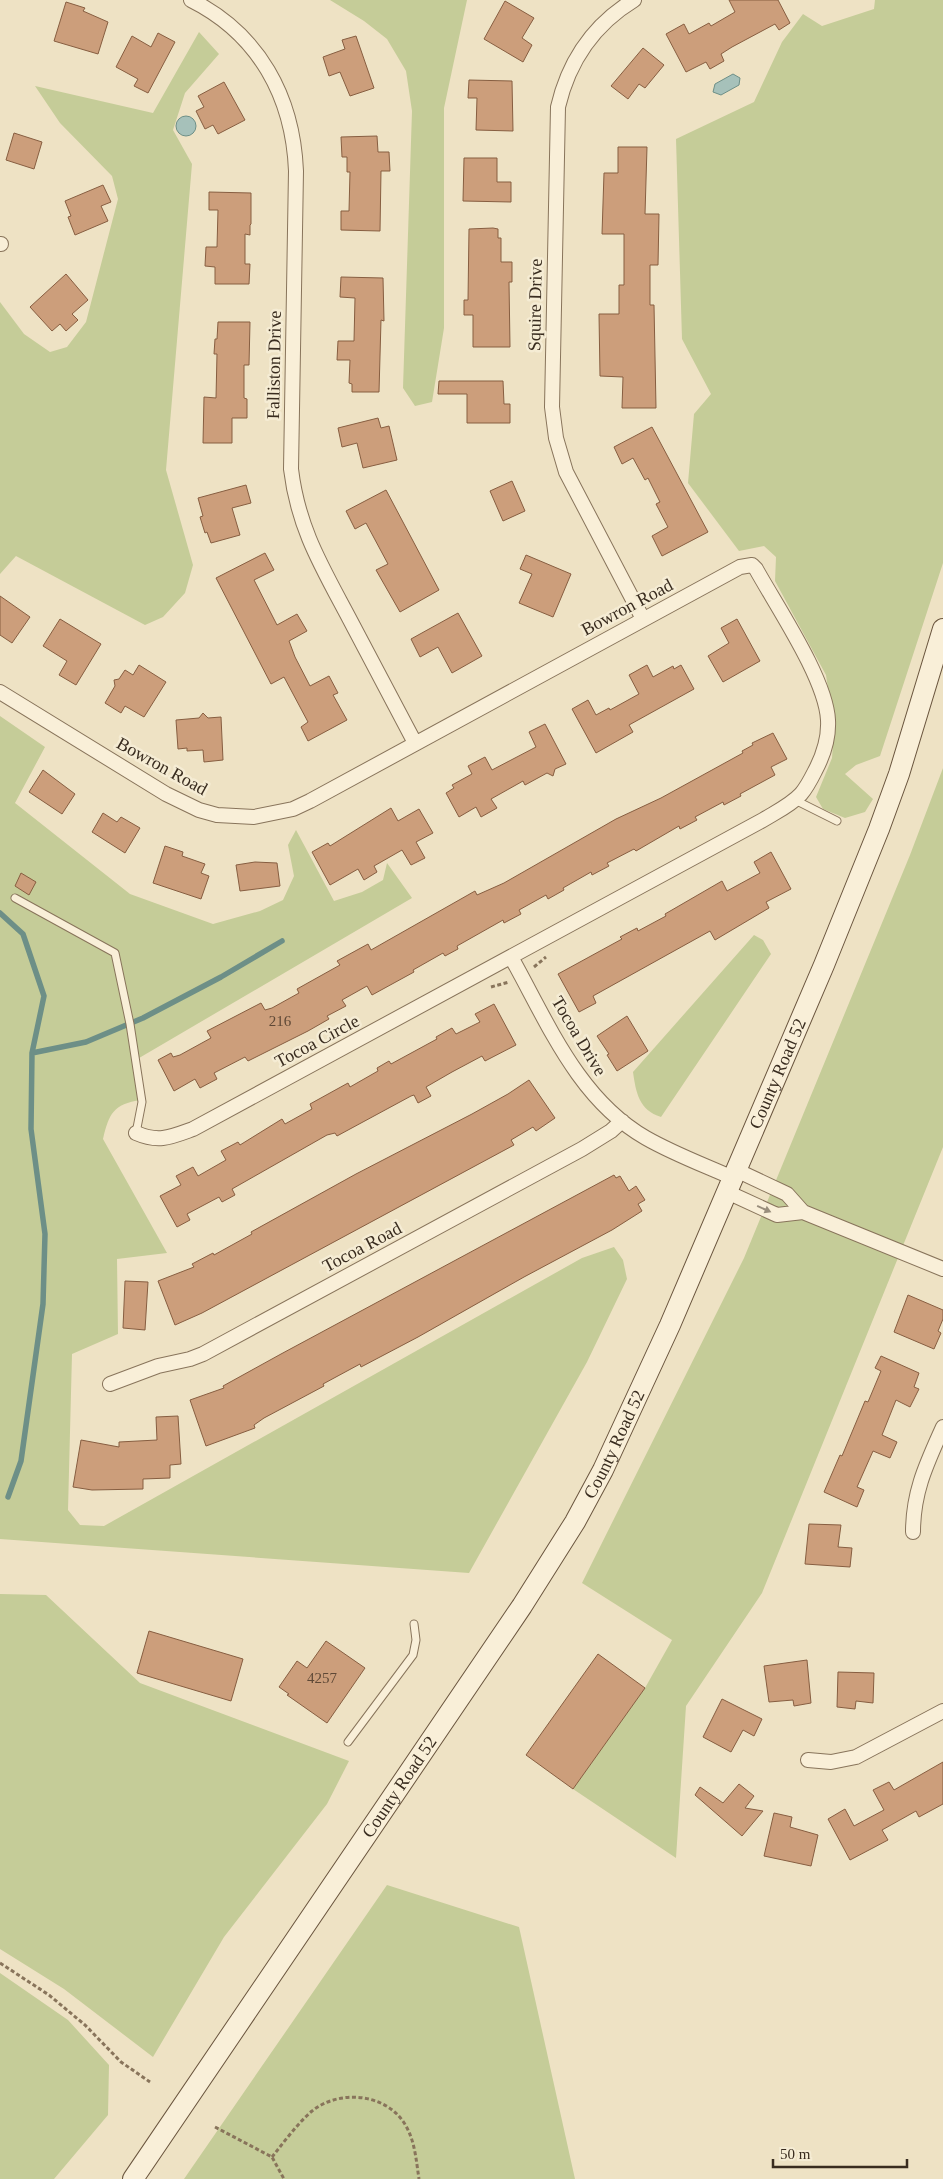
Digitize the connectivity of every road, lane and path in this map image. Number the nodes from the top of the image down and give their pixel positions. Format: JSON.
{"nodes":[{"id":1,"x":191,"y":0,"type":"edge"},
{"id":2,"x":634,"y":0,"type":"edge"},
{"id":3,"x":643,"y":619,"type":"junction"},
{"id":4,"x":943,"y":629,"type":"edge"},
{"id":5,"x":0,"y":692,"type":"edge"},
{"id":6,"x":415,"y":743,"type":"junction"},
{"id":7,"x":794,"y":800,"type":"junction"},
{"id":8,"x":837,"y":821,"type":"dead end"},
{"id":9,"x":15,"y":898,"type":"dead end"},
{"id":10,"x":511,"y":957,"type":"junction"},
{"id":11,"x":622,"y":1121,"type":"junction"},
{"id":12,"x":136,"y":1133,"type":"joint"},
{"id":13,"x":732,"y":1180,"type":"junction"},
{"id":14,"x":803,"y":1212,"type":"junction"},
{"id":15,"x":943,"y":1269,"type":"edge"},
{"id":16,"x":110,"y":1384,"type":"dead end"},
{"id":17,"x":943,"y":1427,"type":"edge"},
{"id":18,"x":912,"y":1532,"type":"dead end"},
{"id":19,"x":414,"y":1624,"type":"dead end"},
{"id":20,"x":943,"y":1711,"type":"edge"},
{"id":21,"x":348,"y":1742,"type":"dead end"},
{"id":22,"x":808,"y":1760,"type":"dead end"},
{"id":23,"x":0,"y":1963,"type":"edge"},
{"id":24,"x":150,"y":2082,"type":"dead end"},
{"id":25,"x":215,"y":2127,"type":"dead end"},
{"id":26,"x":272,"y":2157,"type":"junction"},
{"id":27,"x":133,"y":2179,"type":"edge"},
{"id":28,"x":284,"y":2179,"type":"edge"},
{"id":29,"x":419,"y":2179,"type":"edge"}],
"edges":[{"from":1,"to":6,"type":"street","name":"Falliston Drive"},
{"from":2,"to":3,"type":"street","name":"Squire Drive"},
{"from":3,"to":6,"type":"street","name":"Bowron Road"},
{"from":3,"to":7,"type":"street","name":"Bowron Road"},
{"from":4,"to":13,"type":"main road","name":"County Road 52"},
{"from":5,"to":6,"type":"street","name":"Bowron Road"},
{"from":7,"to":8,"type":"lane"},
{"from":7,"to":10,"type":"street","name":"Bowron Road"},
{"from":9,"to":12,"type":"lane"},
{"from":10,"to":11,"type":"street","name":"Tocoa Drive"},
{"from":10,"to":12,"type":"street","name":"Tocoa Circle"},
{"from":11,"to":13,"type":"street","name":"Tocoa Drive"},
{"from":11,"to":16,"type":"street","name":"Tocoa Road"},
{"from":13,"to":14,"type":"street"},
{"from":13,"to":14,"type":"street","one_way":true},
{"from":13,"to":27,"type":"main road","name":"County Road 52"},
{"from":14,"to":15,"type":"street"},
{"from":17,"to":18,"type":"street"},
{"from":19,"to":21,"type":"lane"},
{"from":20,"to":22,"type":"street"},
{"from":23,"to":24,"type":"path"},
{"from":25,"to":26,"type":"path"},
{"from":26,"to":28,"type":"path"},
{"from":26,"to":29,"type":"path"}]}
